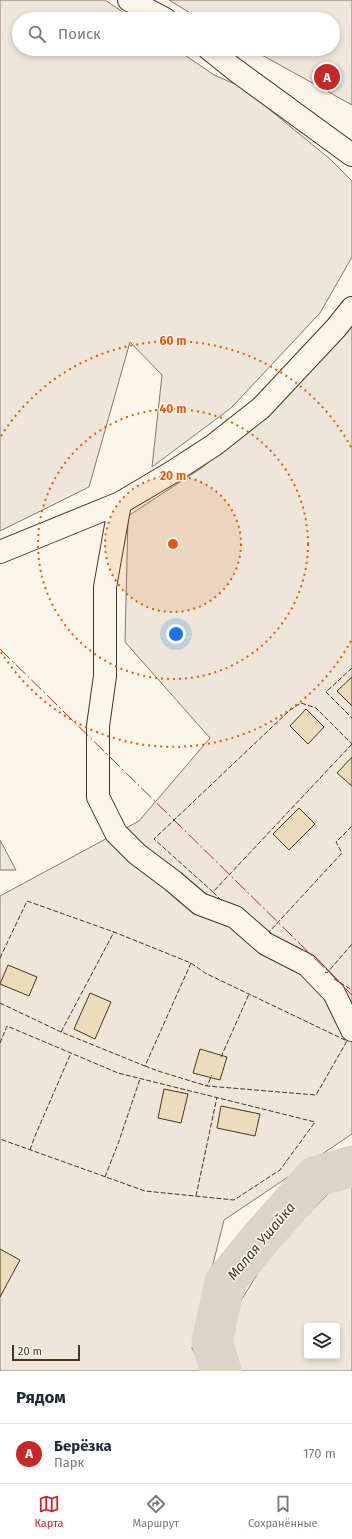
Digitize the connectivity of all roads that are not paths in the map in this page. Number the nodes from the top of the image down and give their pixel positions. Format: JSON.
{"nodes":[{"id":1,"x":129,"y":0,"type":"edge"},
{"id":2,"x":152,"y":12,"type":"edge"},
{"id":3,"x":218,"y":56,"type":"edge"},
{"id":4,"x":352,"y":155,"type":"edge"},
{"id":5,"x":352,"y":308,"type":"edge"},
{"id":6,"x":120,"y":503,"type":"junction"},
{"id":7,"x":0,"y":552,"type":"edge"},
{"id":8,"x":352,"y":1030,"type":"edge"}],
"edges":[{"from":1,"to":2,"type":"street"},
{"from":3,"to":4,"type":"street"},
{"from":5,"to":6,"type":"street"},
{"from":6,"to":7,"type":"street"},
{"from":6,"to":8,"type":"street"}]}
